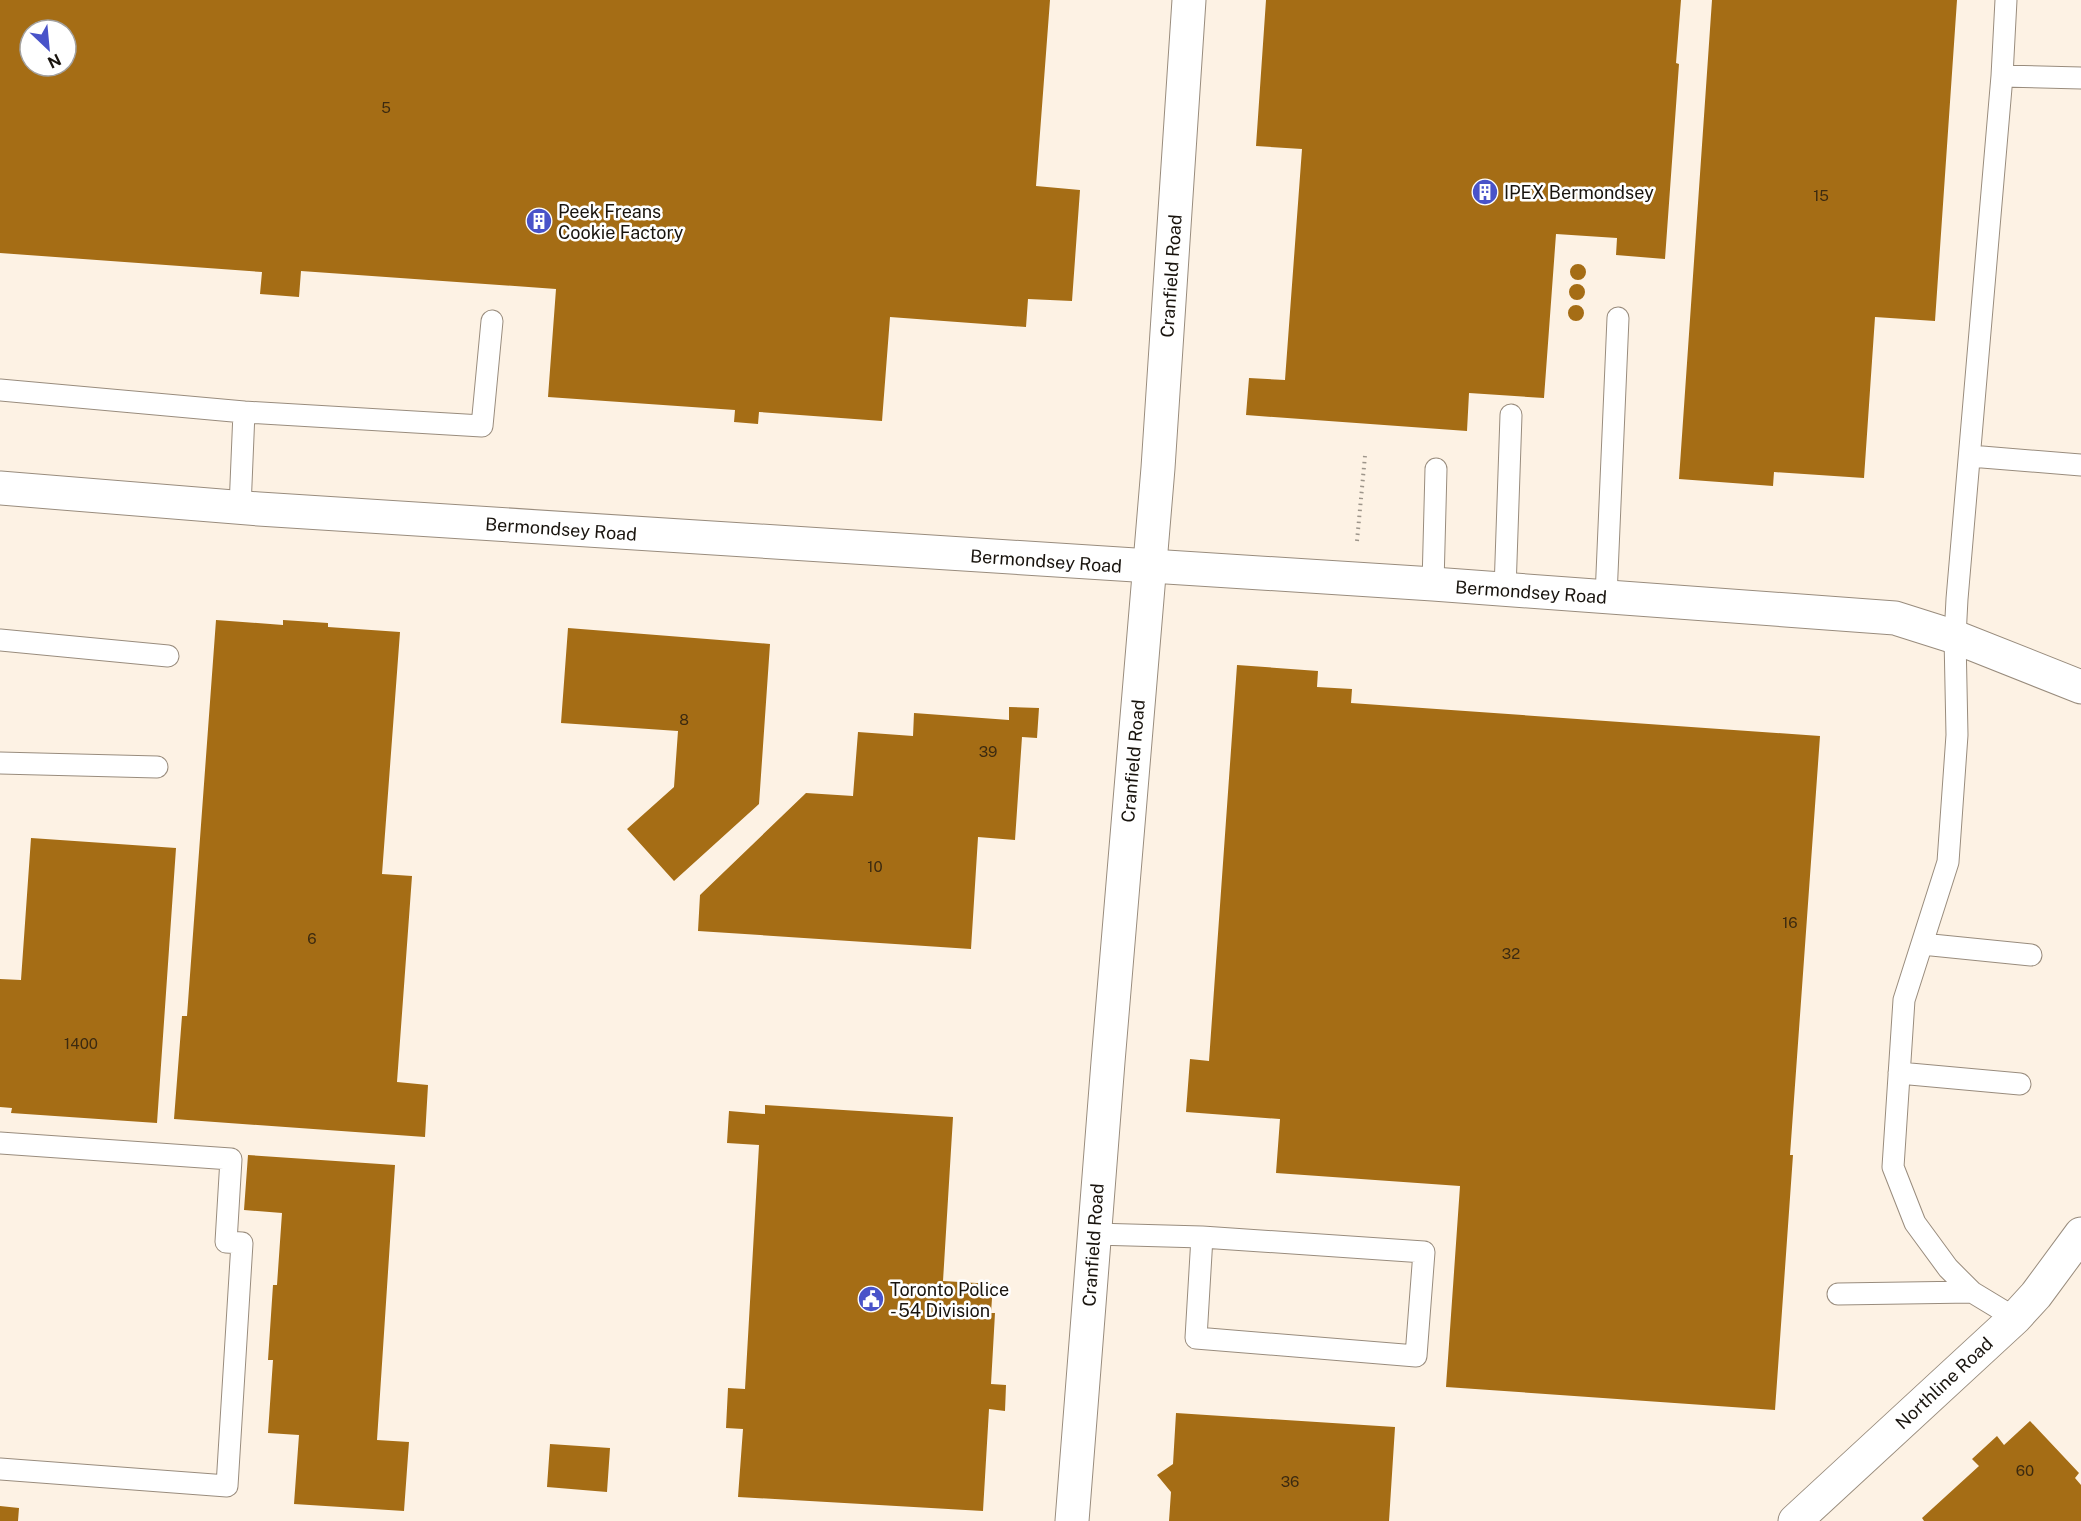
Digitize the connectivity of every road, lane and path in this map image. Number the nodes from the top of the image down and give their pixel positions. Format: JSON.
{"nodes":[{"id":1,"x":1189,"y":0,"type":"edge"},
{"id":2,"x":2006,"y":0,"type":"edge"},
{"id":3,"x":2002,"y":76,"type":"junction"},
{"id":4,"x":2081,"y":78,"type":"edge"},
{"id":5,"x":1618,"y":318,"type":"dead end"},
{"id":6,"x":492,"y":321,"type":"dead end"},
{"id":7,"x":0,"y":390,"type":"edge"},
{"id":8,"x":244,"y":412,"type":"junction"},
{"id":9,"x":1511,"y":415,"type":"dead end"},
{"id":10,"x":1365,"y":456,"type":"dead end"},
{"id":11,"x":1970,"y":456,"type":"junction"},
{"id":12,"x":2081,"y":465,"type":"edge"},
{"id":13,"x":1436,"y":470,"type":"dead end"},
{"id":14,"x":0,"y":488,"type":"edge"},
{"id":15,"x":240,"y":508,"type":"junction"},
{"id":16,"x":1356,"y":543,"type":"dead end"},
{"id":17,"x":1149,"y":567,"type":"junction"},
{"id":18,"x":1433,"y":584,"type":"junction"},
{"id":19,"x":1505,"y":590,"type":"junction"},
{"id":20,"x":1606,"y":597,"type":"junction"},
{"id":21,"x":1955,"y":637,"type":"junction"},
{"id":22,"x":0,"y":640,"type":"edge"},
{"id":23,"x":168,"y":656,"type":"dead end"},
{"id":24,"x":2081,"y":687,"type":"edge"},
{"id":25,"x":0,"y":763,"type":"edge"},
{"id":26,"x":157,"y":767,"type":"dead end"},
{"id":27,"x":1922,"y":944,"type":"junction"},
{"id":28,"x":2031,"y":955,"type":"dead end"},
{"id":29,"x":1899,"y":1073,"type":"junction"},
{"id":30,"x":2020,"y":1084,"type":"dead end"},
{"id":31,"x":0,"y":1143,"type":"edge"},
{"id":32,"x":1094,"y":1234,"type":"junction"},
{"id":33,"x":2081,"y":1234,"type":"edge"},
{"id":34,"x":1202,"y":1237,"type":"junction"},
{"id":35,"x":1972,"y":1292,"type":"junction"},
{"id":36,"x":1838,"y":1294,"type":"dead end"},
{"id":37,"x":2015,"y":1318,"type":"junction"},
{"id":38,"x":0,"y":1469,"type":"edge"},
{"id":39,"x":1072,"y":1521,"type":"edge"},
{"id":40,"x":1795,"y":1521,"type":"edge"}],
"edges":[{"from":1,"to":17,"type":"street","name":"Cranfield Road"},
{"from":2,"to":3,"type":"lane"},
{"from":3,"to":4,"type":"lane"},
{"from":3,"to":11,"type":"lane"},
{"from":5,"to":20,"type":"lane"},
{"from":6,"to":8,"type":"lane"},
{"from":7,"to":8,"type":"lane"},
{"from":8,"to":15,"type":"lane"},
{"from":9,"to":19,"type":"lane"},
{"from":10,"to":16,"type":"path"},
{"from":11,"to":12,"type":"lane"},
{"from":11,"to":21,"type":"lane"},
{"from":13,"to":18,"type":"lane"},
{"from":14,"to":15,"type":"street","name":"Bermondsey Road"},
{"from":15,"to":17,"type":"street","name":"Bermondsey Road"},
{"from":17,"to":18,"type":"street","name":"Bermondsey Road"},
{"from":17,"to":32,"type":"street","name":"Cranfield Road"},
{"from":18,"to":19,"type":"street","name":"Bermondsey Road"},
{"from":19,"to":20,"type":"street","name":"Bermondsey Road"},
{"from":20,"to":21,"type":"street","name":"Bermondsey Road"},
{"from":21,"to":24,"type":"street","name":"Bermondsey Road"},
{"from":21,"to":27,"type":"lane"},
{"from":22,"to":23,"type":"lane"},
{"from":25,"to":26,"type":"lane"},
{"from":27,"to":28,"type":"lane"},
{"from":27,"to":29,"type":"lane"},
{"from":29,"to":30,"type":"lane"},
{"from":29,"to":35,"type":"lane"},
{"from":31,"to":38,"type":"lane"},
{"from":32,"to":34,"type":"lane"},
{"from":32,"to":39,"type":"street","name":"Cranfield Road"},
{"from":33,"to":37,"type":"street","name":"Northline Road"},
{"from":34,"to":34,"type":"lane"},
{"from":35,"to":36,"type":"lane"},
{"from":35,"to":37,"type":"lane"},
{"from":37,"to":40,"type":"street","name":"Northline Road"}]}
